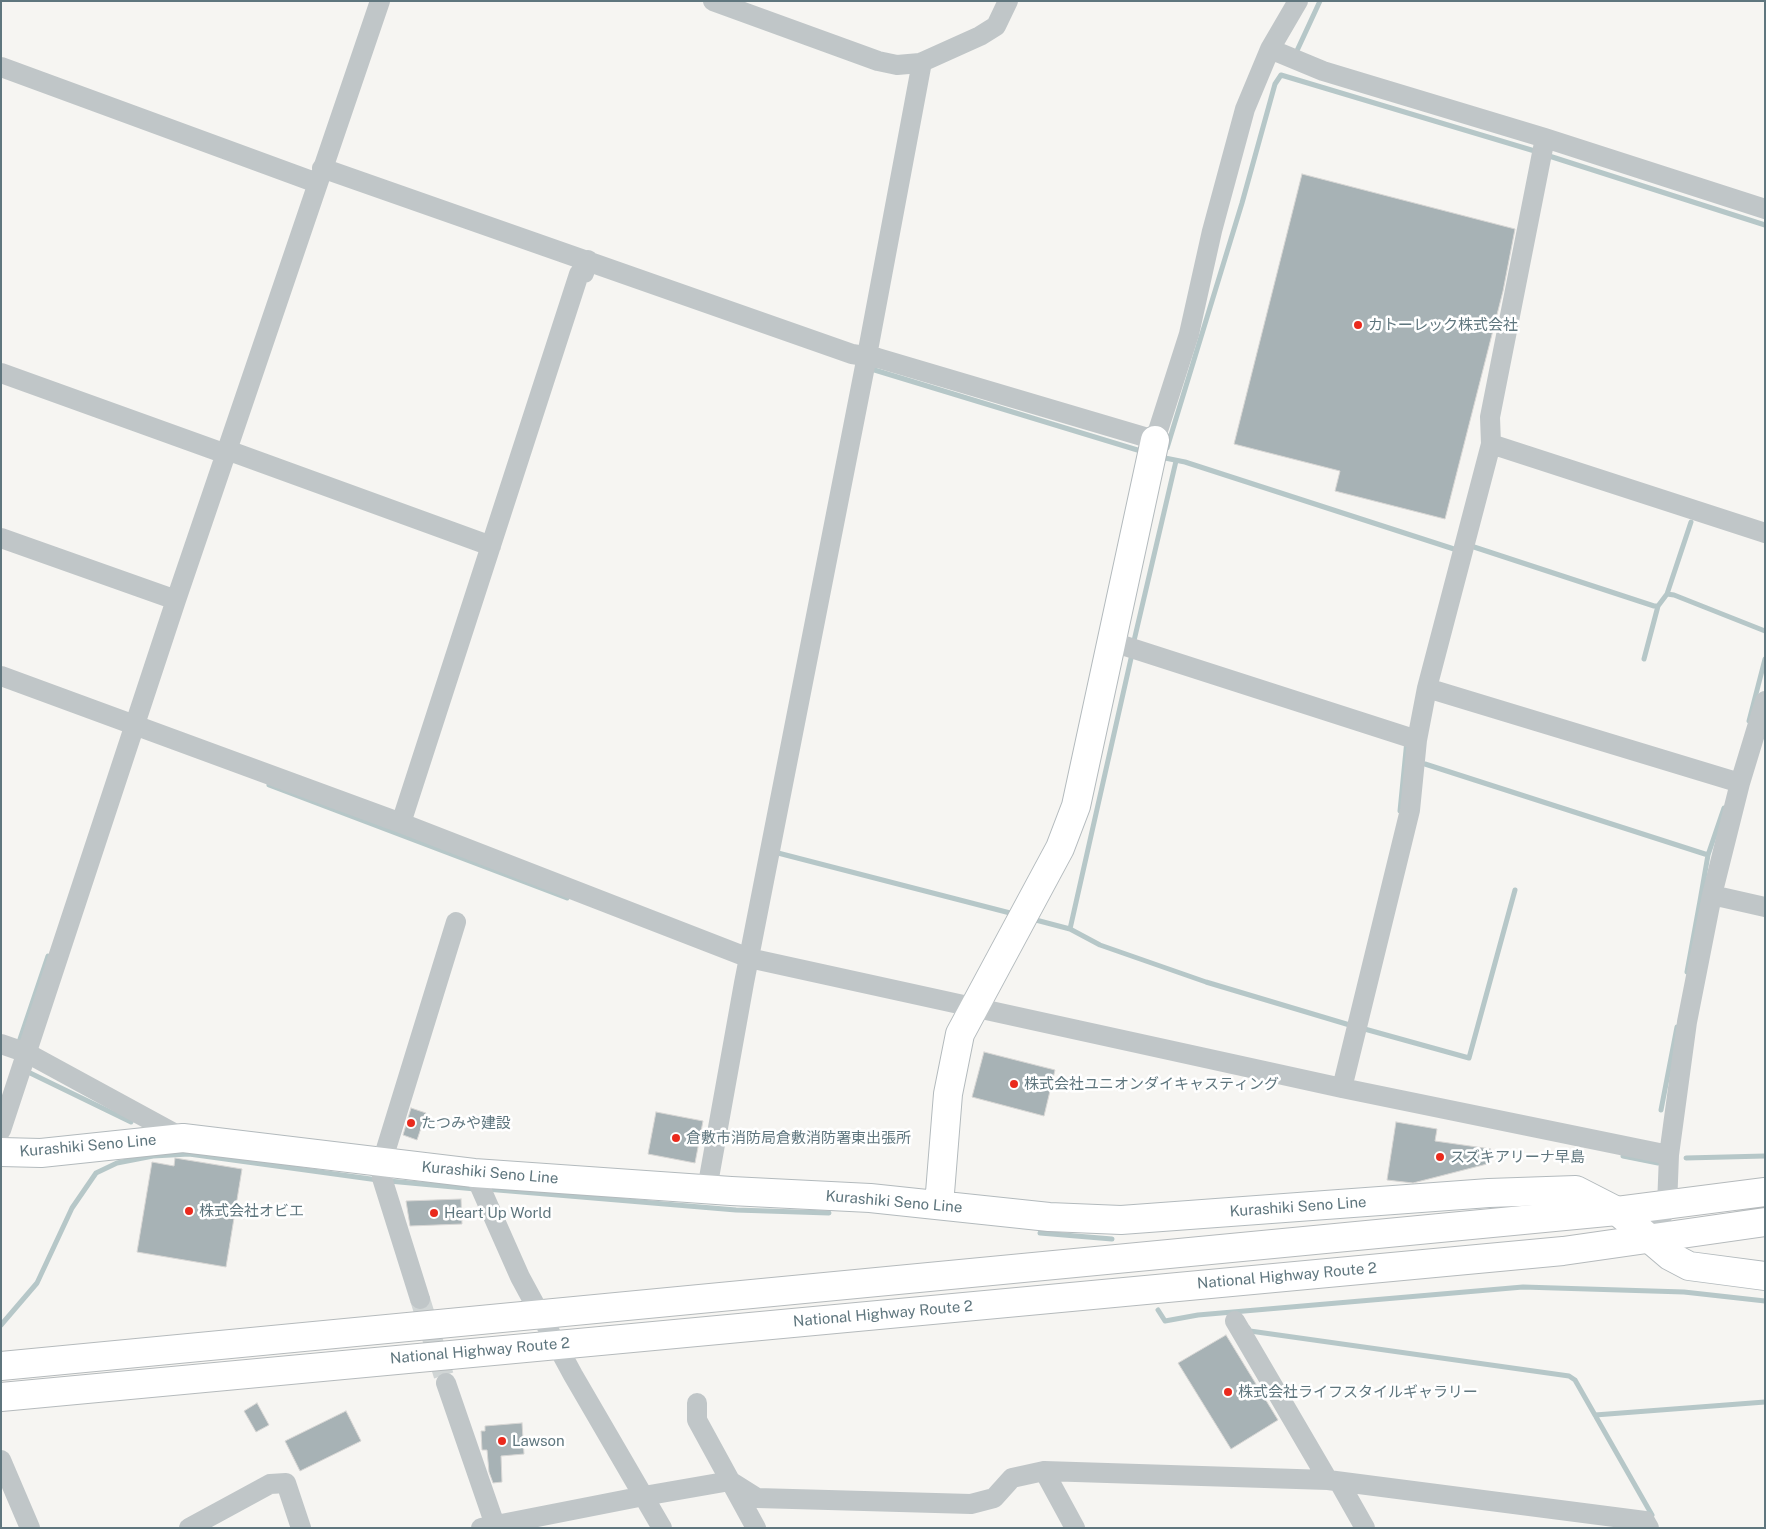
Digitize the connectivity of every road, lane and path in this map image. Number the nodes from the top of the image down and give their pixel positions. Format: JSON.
{"nodes":[{"id":1,"x":380,"y":1,"type":"edge"},
{"id":2,"x":713,"y":1,"type":"edge"},
{"id":3,"x":1008,"y":1,"type":"edge"},
{"id":4,"x":1298,"y":1,"type":"edge"},
{"id":5,"x":1270,"y":50,"type":"junction"},
{"id":6,"x":922,"y":62,"type":"junction"},
{"id":7,"x":1,"y":67,"type":"edge"},
{"id":8,"x":1543,"y":148,"type":"junction"},
{"id":9,"x":320,"y":175,"type":"junction"},
{"id":10,"x":1765,"y":210,"type":"edge"},
{"id":11,"x":586,"y":266,"type":"junction"},
{"id":12,"x":869,"y":361,"type":"junction"},
{"id":13,"x":1,"y":373,"type":"edge"},
{"id":14,"x":1155,"y":440,"type":"junction"},
{"id":15,"x":1491,"y":444,"type":"junction"},
{"id":16,"x":226,"y":452,"type":"junction"},
{"id":17,"x":1765,"y":533,"type":"edge"},
{"id":18,"x":1,"y":538,"type":"edge"},
{"id":19,"x":491,"y":546,"type":"junction"},
{"id":20,"x":176,"y":600,"type":"junction"},
{"id":21,"x":1130,"y":647,"type":"dead end"},
{"id":22,"x":1,"y":676,"type":"edge"},
{"id":23,"x":1427,"y":688,"type":"junction"},
{"id":24,"x":1765,"y":702,"type":"edge"},
{"id":25,"x":136,"y":724,"type":"junction"},
{"id":26,"x":1410,"y":738,"type":"junction"},
{"id":27,"x":1735,"y":781,"type":"junction"},
{"id":28,"x":401,"y":823,"type":"junction"},
{"id":29,"x":1712,"y":895,"type":"junction"},
{"id":30,"x":1765,"y":907,"type":"edge"},
{"id":31,"x":456,"y":922,"type":"dead end"},
{"id":32,"x":748,"y":963,"type":"junction"},
{"id":33,"x":973,"y":1008,"type":"junction"},
{"id":34,"x":17,"y":1055,"type":"edge"},
{"id":35,"x":1342,"y":1088,"type":"junction"},
{"id":36,"x":183,"y":1138,"type":"junction"},
{"id":37,"x":2,"y":1149,"type":"edge"},
{"id":38,"x":1670,"y":1155,"type":"junction"},
{"id":39,"x":383,"y":1176,"type":"junction"},
{"id":40,"x":479,"y":1183,"type":"junction"},
{"id":41,"x":707,"y":1189,"type":"junction"},
{"id":42,"x":1765,"y":1192,"type":"edge"},
{"id":43,"x":939,"y":1205,"type":"junction"},
{"id":44,"x":1667,"y":1206,"type":"junction"},
{"id":45,"x":1617,"y":1211,"type":"junction"},
{"id":46,"x":1765,"y":1222,"type":"edge"},
{"id":47,"x":1651,"y":1239,"type":"junction"},
{"id":48,"x":1765,"y":1276,"type":"edge"},
{"id":49,"x":420,"y":1298,"type":"tunnel mouth"},
{"id":50,"x":540,"y":1314,"type":"junction"},
{"id":51,"x":1236,"y":1321,"type":"dead end"},
{"id":52,"x":556,"y":1344,"type":"junction"},
{"id":53,"x":1,"y":1366,"type":"edge"},
{"id":54,"x":446,"y":1383,"type":"tunnel mouth"},
{"id":55,"x":1,"y":1397,"type":"edge"},
{"id":56,"x":697,"y":1403,"type":"dead end"},
{"id":57,"x":1,"y":1460,"type":"edge"},
{"id":58,"x":1034,"y":1474,"type":"junction"},
{"id":59,"x":1328,"y":1476,"type":"junction"},
{"id":60,"x":730,"y":1481,"type":"junction"},
{"id":61,"x":644,"y":1496,"type":"junction"},
{"id":62,"x":491,"y":1527,"type":"edge"},
{"id":63,"x":30,"y":1528,"type":"edge"},
{"id":64,"x":189,"y":1528,"type":"edge"},
{"id":65,"x":301,"y":1528,"type":"edge"},
{"id":66,"x":662,"y":1528,"type":"edge"},
{"id":67,"x":756,"y":1528,"type":"edge"},
{"id":68,"x":1075,"y":1528,"type":"edge"},
{"id":69,"x":1365,"y":1528,"type":"edge"},
{"id":70,"x":1649,"y":1528,"type":"edge"}],
"edges":[{"from":1,"to":9,"type":"street"},
{"from":2,"to":6,"type":"street"},
{"from":3,"to":6,"type":"street"},
{"from":4,"to":5,"type":"street"},
{"from":5,"to":8,"type":"street"},
{"from":5,"to":14,"type":"street"},
{"from":6,"to":12,"type":"street"},
{"from":7,"to":9,"type":"street"},
{"from":8,"to":10,"type":"street"},
{"from":8,"to":15,"type":"street"},
{"from":9,"to":11,"type":"street"},
{"from":9,"to":16,"type":"street"},
{"from":11,"to":12,"type":"street"},
{"from":11,"to":19,"type":"street"},
{"from":12,"to":14,"type":"street"},
{"from":12,"to":32,"type":"street"},
{"from":13,"to":16,"type":"street"},
{"from":14,"to":33,"type":"main road"},
{"from":15,"to":17,"type":"street"},
{"from":15,"to":23,"type":"street"},
{"from":16,"to":19,"type":"street"},
{"from":16,"to":20,"type":"street"},
{"from":18,"to":20,"type":"street"},
{"from":19,"to":28,"type":"street"},
{"from":20,"to":25,"type":"street"},
{"from":21,"to":26,"type":"street"},
{"from":22,"to":25,"type":"street"},
{"from":23,"to":26,"type":"street"},
{"from":23,"to":27,"type":"street"},
{"from":24,"to":27,"type":"street"},
{"from":25,"to":28,"type":"street"},
{"from":25,"to":34,"type":"street"},
{"from":26,"to":35,"type":"street"},
{"from":27,"to":29,"type":"street"},
{"from":28,"to":32,"type":"street"},
{"from":29,"to":30,"type":"street"},
{"from":29,"to":38,"type":"street"},
{"from":31,"to":39,"type":"street"},
{"from":32,"to":33,"type":"street"},
{"from":32,"to":41,"type":"street"},
{"from":33,"to":35,"type":"street"},
{"from":33,"to":43,"type":"main road"},
{"from":34,"to":36,"type":"street"},
{"from":34,"to":37,"type":"street"},
{"from":35,"to":38,"type":"street"},
{"from":36,"to":37,"type":"main road","name":"Kurashiki Seno Line"},
{"from":36,"to":39,"type":"main road","name":"Kurashiki Seno Line"},
{"from":38,"to":44,"type":"street"},
{"from":39,"to":40,"type":"main road","name":"Kurashiki Seno Line"},
{"from":39,"to":49,"type":"street"},
{"from":40,"to":41,"type":"main road","name":"Kurashiki Seno Line"},
{"from":40,"to":50,"type":"street"},
{"from":41,"to":43,"type":"main road","name":"Kurashiki Seno Line"},
{"from":42,"to":44,"type":"main road","name":"National Highway Route 2"},
{"from":43,"to":45,"type":"main road","name":"Kurashiki Seno Line"},
{"from":44,"to":45,"type":"main road","name":"National Highway Route 2"},
{"from":44,"to":47,"type":"street"},
{"from":45,"to":47,"type":"main road","name":"Kurashiki Seno Line"},
{"from":45,"to":50,"type":"main road","name":"National Highway Route 2"},
{"from":46,"to":47,"type":"main road","name":"National Highway Route 2"},
{"from":47,"to":48,"type":"main road","name":"Kurashiki Seno Line"},
{"from":47,"to":52,"type":"main road","name":"National Highway Route 2"},
{"from":50,"to":52,"type":"street"},
{"from":50,"to":53,"type":"main road","name":"National Highway Route 2"},
{"from":51,"to":59,"type":"street"},
{"from":52,"to":55,"type":"main road","name":"National Highway Route 2"},
{"from":52,"to":61,"type":"street"},
{"from":54,"to":62,"type":"street"},
{"from":56,"to":60,"type":"street"},
{"from":57,"to":63,"type":"street"},
{"from":58,"to":59,"type":"street"},
{"from":58,"to":60,"type":"street"},
{"from":58,"to":68,"type":"street"},
{"from":59,"to":69,"type":"street"},
{"from":59,"to":70,"type":"street"},
{"from":60,"to":61,"type":"street"},
{"from":60,"to":67,"type":"street"},
{"from":61,"to":62,"type":"street"},
{"from":61,"to":66,"type":"street"},
{"from":64,"to":65,"type":"street"}]}
